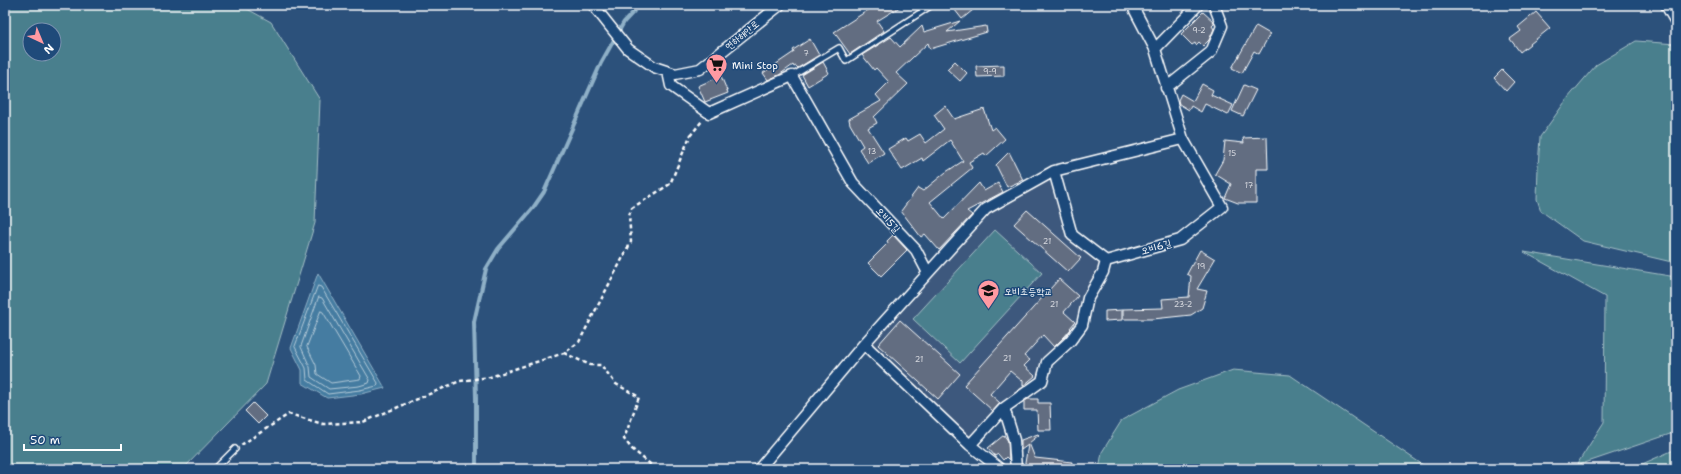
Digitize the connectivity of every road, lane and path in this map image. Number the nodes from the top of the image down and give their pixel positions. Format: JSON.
{"nodes":[{"id":1,"x":593,"y":5,"type":"edge"},
{"id":2,"x":780,"y":5,"type":"edge"},
{"id":3,"x":932,"y":5,"type":"edge"},
{"id":4,"x":1132,"y":5,"type":"edge"},
{"id":5,"x":1198,"y":5,"type":"edge"},
{"id":6,"x":1214,"y":5,"type":"edge"},
{"id":7,"x":1663,"y":5,"type":"edge"},
{"id":8,"x":1676,"y":27,"type":"edge"},
{"id":9,"x":1155,"y":49,"type":"junction"},
{"id":10,"x":668,"y":72,"type":"junction"},
{"id":11,"x":792,"y":76,"type":"junction"},
{"id":12,"x":1166,"y":88,"type":"junction"},
{"id":13,"x":709,"y":113,"type":"junction"},
{"id":14,"x":1183,"y":139,"type":"junction"},
{"id":15,"x":1054,"y":171,"type":"junction"},
{"id":16,"x":1106,"y":261,"type":"junction"},
{"id":17,"x":928,"y":273,"type":"junction"},
{"id":18,"x":864,"y":344,"type":"junction"},
{"id":19,"x":564,"y":353,"type":"junction"},
{"id":20,"x":1004,"y":408,"type":"junction"},
{"id":21,"x":970,"y":445,"type":"junction"},
{"id":22,"x":235,"y":449,"type":"joint"},
{"id":23,"x":215,"y":469,"type":"edge"},
{"id":24,"x":656,"y":469,"type":"edge"},
{"id":25,"x":759,"y":469,"type":"edge"},
{"id":26,"x":1000,"y":469,"type":"edge"},
{"id":27,"x":1016,"y":469,"type":"edge"}],
"edges":[{"from":1,"to":10,"type":"street","name":"연하해안로"},
{"from":2,"to":10,"type":"street","name":"연하해안로"},
{"from":3,"to":11,"type":"lane"},
{"from":4,"to":9,"type":"street","name":"오비6길"},
{"from":5,"to":9,"type":"street"},
{"from":6,"to":12,"type":"street"},
{"from":7,"to":8,"type":"lane"},
{"from":9,"to":12,"type":"street","name":"오비6길"},
{"from":10,"to":13,"type":"street"},
{"from":11,"to":13,"type":"street"},
{"from":11,"to":17,"type":"street","name":"오비5길"},
{"from":12,"to":14,"type":"street","name":"오비6길"},
{"from":13,"to":19,"type":"path"},
{"from":14,"to":15,"type":"street"},
{"from":14,"to":16,"type":"street","name":"오비6길"},
{"from":15,"to":16,"type":"street"},
{"from":15,"to":17,"type":"street"},
{"from":16,"to":20,"type":"street"},
{"from":17,"to":18,"type":"street"},
{"from":18,"to":21,"type":"street"},
{"from":18,"to":25,"type":"street"},
{"from":19,"to":22,"type":"path"},
{"from":19,"to":24,"type":"path"},
{"from":20,"to":21,"type":"street"},
{"from":20,"to":27,"type":"street"},
{"from":21,"to":26,"type":"street"},
{"from":22,"to":23,"type":"lane"}]}
